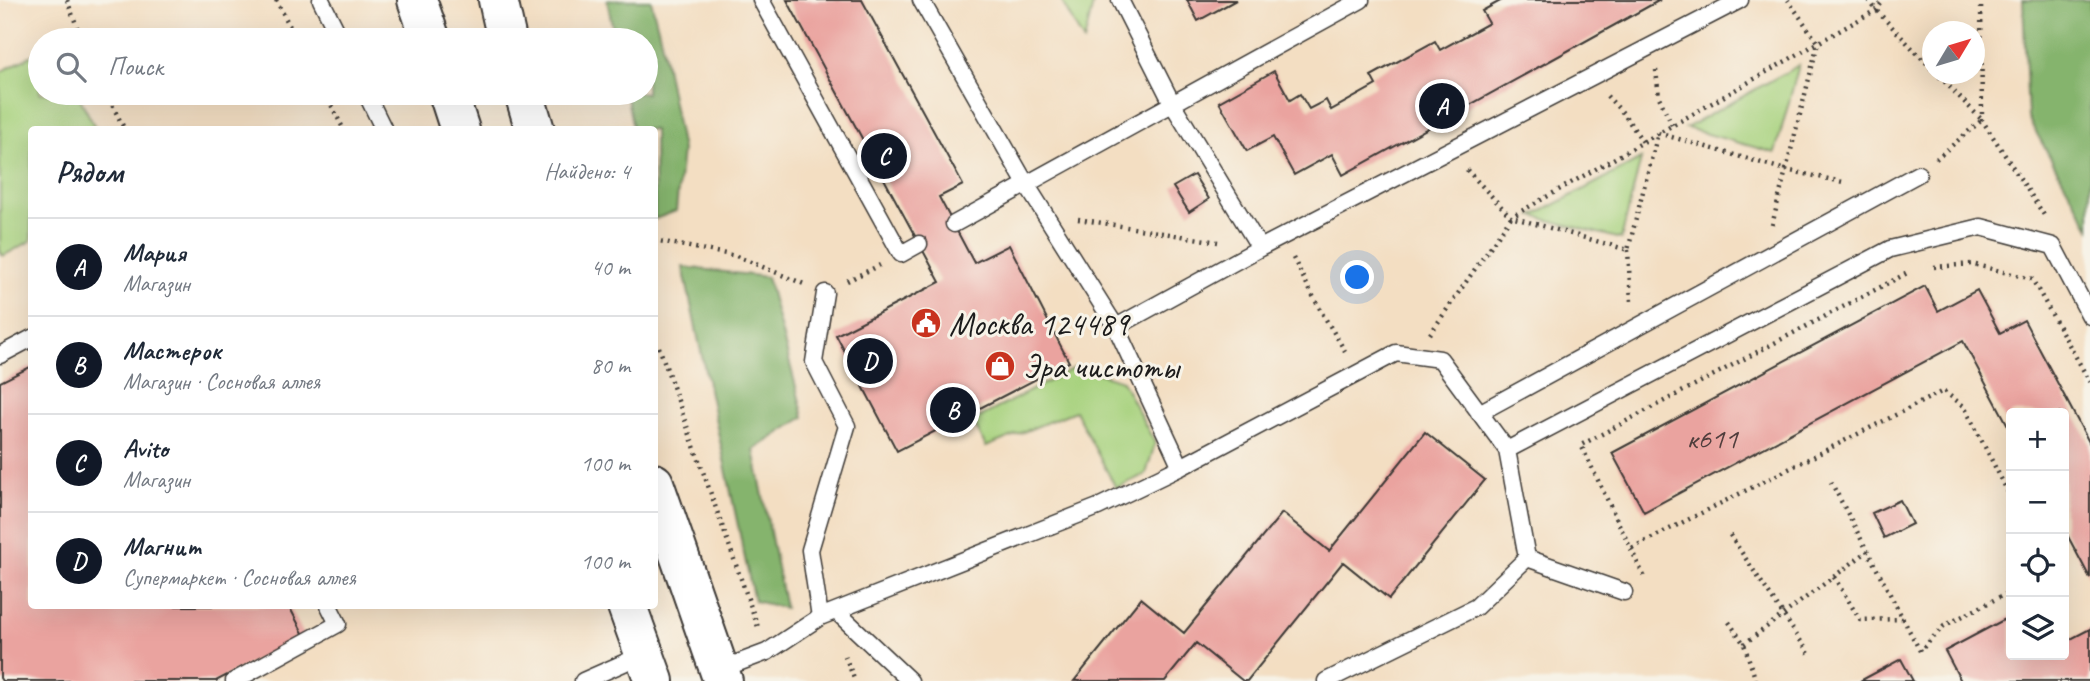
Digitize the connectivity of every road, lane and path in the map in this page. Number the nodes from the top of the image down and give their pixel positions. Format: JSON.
{"nodes":[{"id":1,"x":67,"y":0,"type":"edge"},
{"id":2,"x":276,"y":0,"type":"edge"},
{"id":3,"x":322,"y":0,"type":"edge"},
{"id":4,"x":417,"y":0,"type":"edge"},
{"id":5,"x":498,"y":0,"type":"edge"},
{"id":6,"x":761,"y":0,"type":"edge"},
{"id":7,"x":921,"y":0,"type":"edge"},
{"id":8,"x":1120,"y":0,"type":"edge"},
{"id":9,"x":1361,"y":0,"type":"edge"},
{"id":10,"x":1740,"y":0,"type":"edge"},
{"id":11,"x":1788,"y":0,"type":"edge"},
{"id":12,"x":1869,"y":0,"type":"edge"},
{"id":13,"x":1884,"y":0,"type":"edge"},
{"id":14,"x":1981,"y":0,"type":"edge"},
{"id":15,"x":1331,"y":7,"type":"edge"},
{"id":16,"x":1875,"y":10,"type":"junction"},
{"id":17,"x":78,"y":28,"type":"edge"},
{"id":18,"x":291,"y":28,"type":"edge"},
{"id":19,"x":335,"y":28,"type":"edge"},
{"id":20,"x":426,"y":28,"type":"edge"},
{"id":21,"x":505,"y":28,"type":"edge"},
{"id":22,"x":1818,"y":43,"type":"junction"},
{"id":23,"x":1922,"y":58,"type":"edge"},
{"id":24,"x":1947,"y":84,"type":"edge"},
{"id":25,"x":1659,"y":97,"type":"dead end"},
{"id":26,"x":1172,"y":103,"type":"junction"},
{"id":27,"x":112,"y":105,"type":"edge"},
{"id":28,"x":331,"y":105,"type":"edge"},
{"id":29,"x":372,"y":105,"type":"edge"},
{"id":30,"x":452,"y":105,"type":"edge"},
{"id":31,"x":528,"y":105,"type":"edge"},
{"id":32,"x":1623,"y":113,"type":"dead end"},
{"id":33,"x":1982,"y":120,"type":"junction"},
{"id":34,"x":1672,"y":125,"type":"junction"},
{"id":35,"x":123,"y":126,"type":"edge"},
{"id":36,"x":342,"y":126,"type":"edge"},
{"id":37,"x":382,"y":126,"type":"edge"},
{"id":38,"x":459,"y":126,"type":"edge"},
{"id":39,"x":535,"y":126,"type":"edge"},
{"id":40,"x":1658,"y":133,"type":"junction"},
{"id":41,"x":1643,"y":142,"type":"junction"},
{"id":42,"x":1786,"y":170,"type":"junction"},
{"id":43,"x":1918,"y":174,"type":"joint"},
{"id":44,"x":1026,"y":184,"type":"junction"},
{"id":45,"x":1480,"y":184,"type":"dead end"},
{"id":46,"x":1857,"y":207,"type":"junction"},
{"id":47,"x":1045,"y":214,"type":"junction"},
{"id":48,"x":1511,"y":217,"type":"junction"},
{"id":49,"x":2046,"y":218,"type":"dead end"},
{"id":50,"x":954,"y":224,"type":"dead end"},
{"id":51,"x":1282,"y":237,"type":"junction"},
{"id":52,"x":658,"y":241,"type":"edge"},
{"id":53,"x":919,"y":244,"type":"dead end"},
{"id":54,"x":1260,"y":248,"type":"junction"},
{"id":55,"x":1628,"y":250,"type":"junction"},
{"id":56,"x":1778,"y":250,"type":"junction"},
{"id":57,"x":901,"y":254,"type":"junction"},
{"id":58,"x":1930,"y":267,"type":"dead end"},
{"id":59,"x":1917,"y":268,"type":"dead end"},
{"id":60,"x":825,"y":293,"type":"junction"},
{"id":61,"x":2090,"y":316,"type":"edge"},
{"id":62,"x":1116,"y":327,"type":"junction"},
{"id":63,"x":1433,"y":327,"type":"dead end"},
{"id":64,"x":1632,"y":330,"type":"junction"},
{"id":65,"x":28,"y":340,"type":"edge"},
{"id":66,"x":659,"y":347,"type":"dead end"},
{"id":67,"x":0,"y":355,"type":"edge"},
{"id":68,"x":1359,"y":372,"type":"junction"},
{"id":69,"x":2090,"y":382,"type":"edge"},
{"id":70,"x":1479,"y":413,"type":"junction"},
{"id":71,"x":1507,"y":450,"type":"junction"},
{"id":72,"x":1181,"y":467,"type":"junction"},
{"id":73,"x":1831,"y":482,"type":"dead end"},
{"id":74,"x":2006,"y":488,"type":"edge"},
{"id":75,"x":658,"y":494,"type":"edge"},
{"id":76,"x":1730,"y":535,"type":"dead end"},
{"id":77,"x":1632,"y":548,"type":"junction"},
{"id":78,"x":1868,"y":551,"type":"junction"},
{"id":79,"x":1527,"y":558,"type":"junction"},
{"id":80,"x":1835,"y":577,"type":"junction"},
{"id":81,"x":1646,"y":580,"type":"dead end"},
{"id":82,"x":1623,"y":592,"type":"dead end"},
{"id":83,"x":2006,"y":594,"type":"edge"},
{"id":84,"x":330,"y":609,"type":"edge"},
{"id":85,"x":628,"y":609,"type":"edge"},
{"id":86,"x":828,"y":614,"type":"junction"},
{"id":87,"x":1783,"y":615,"type":"junction"},
{"id":88,"x":1903,"y":619,"type":"junction"},
{"id":89,"x":1729,"y":622,"type":"dead end"},
{"id":90,"x":1744,"y":644,"type":"junction"},
{"id":91,"x":767,"y":652,"type":"junction"},
{"id":92,"x":1811,"y":655,"type":"dead end"},
{"id":93,"x":649,"y":667,"type":"edge"},
{"id":94,"x":721,"y":675,"type":"edge"},
{"id":95,"x":234,"y":681,"type":"edge"},
{"id":96,"x":583,"y":681,"type":"edge"},
{"id":97,"x":910,"y":681,"type":"edge"},
{"id":98,"x":1326,"y":681,"type":"edge"},
{"id":99,"x":1756,"y":681,"type":"edge"}],
"edges":[{"from":1,"to":17,"type":"path"},
{"from":2,"to":18,"type":"path"},
{"from":3,"to":19,"type":"lane"},
{"from":4,"to":20,"type":"main road"},
{"from":5,"to":21,"type":"main road"},
{"from":6,"to":57,"type":"lane"},
{"from":7,"to":44,"type":"lane"},
{"from":8,"to":26,"type":"lane"},
{"from":9,"to":15,"type":"lane"},
{"from":10,"to":51,"type":"lane"},
{"from":11,"to":22,"type":"path"},
{"from":12,"to":16,"type":"path"},
{"from":13,"to":16,"type":"path"},
{"from":14,"to":33,"type":"path"},
{"from":15,"to":26,"type":"lane"},
{"from":16,"to":22,"type":"path"},
{"from":16,"to":23,"type":"path"},
{"from":22,"to":34,"type":"path"},
{"from":22,"to":42,"type":"path"},
{"from":24,"to":33,"type":"path"},
{"from":25,"to":34,"type":"path"},
{"from":26,"to":44,"type":"lane"},
{"from":26,"to":54,"type":"lane"},
{"from":27,"to":35,"type":"path"},
{"from":28,"to":36,"type":"path"},
{"from":29,"to":37,"type":"lane"},
{"from":30,"to":38,"type":"main road"},
{"from":31,"to":39,"type":"main road"},
{"from":32,"to":41,"type":"path"},
{"from":33,"to":43,"type":"path"},
{"from":33,"to":49,"type":"path"},
{"from":34,"to":40,"type":"path"},
{"from":40,"to":41,"type":"path"},
{"from":40,"to":42,"type":"path"},
{"from":40,"to":55,"type":"path"},
{"from":41,"to":48,"type":"path"},
{"from":42,"to":46,"type":"path"},
{"from":42,"to":56,"type":"path"},
{"from":43,"to":46,"type":"lane"},
{"from":44,"to":47,"type":"lane"},
{"from":44,"to":50,"type":"lane"},
{"from":45,"to":48,"type":"path"},
{"from":46,"to":56,"type":"lane"},
{"from":47,"to":54,"type":"path"},
{"from":47,"to":62,"type":"lane"},
{"from":48,"to":55,"type":"path"},
{"from":48,"to":63,"type":"path"},
{"from":51,"to":54,"type":"lane"},
{"from":51,"to":68,"type":"path"},
{"from":52,"to":60,"type":"path"},
{"from":53,"to":57,"type":"lane"},
{"from":54,"to":62,"type":"lane"},
{"from":55,"to":64,"type":"path"},
{"from":56,"to":64,"type":"lane"},
{"from":57,"to":60,"type":"path"},
{"from":58,"to":69,"type":"path"},
{"from":59,"to":77,"type":"path"},
{"from":60,"to":86,"type":"lane"},
{"from":61,"to":71,"type":"lane"},
{"from":62,"to":72,"type":"lane"},
{"from":64,"to":70,"type":"lane"},
{"from":65,"to":67,"type":"lane"},
{"from":66,"to":91,"type":"path"},
{"from":68,"to":70,"type":"lane"},
{"from":68,"to":72,"type":"lane"},
{"from":70,"to":71,"type":"lane"},
{"from":71,"to":79,"type":"lane"},
{"from":72,"to":86,"type":"lane"},
{"from":73,"to":78,"type":"path"},
{"from":74,"to":77,"type":"path"},
{"from":75,"to":94,"type":"main road"},
{"from":76,"to":87,"type":"path"},
{"from":77,"to":81,"type":"path"},
{"from":78,"to":80,"type":"path"},
{"from":78,"to":88,"type":"path"},
{"from":79,"to":82,"type":"lane"},
{"from":79,"to":98,"type":"lane"},
{"from":80,"to":87,"type":"path"},
{"from":80,"to":88,"type":"path"},
{"from":83,"to":88,"type":"path"},
{"from":84,"to":95,"type":"lane"},
{"from":85,"to":93,"type":"main road"},
{"from":86,"to":91,"type":"lane"},
{"from":86,"to":97,"type":"lane"},
{"from":87,"to":90,"type":"path"},
{"from":87,"to":92,"type":"path"},
{"from":89,"to":90,"type":"path"},
{"from":90,"to":99,"type":"path"},
{"from":91,"to":94,"type":"lane"},
{"from":93,"to":96,"type":"lane"}]}
